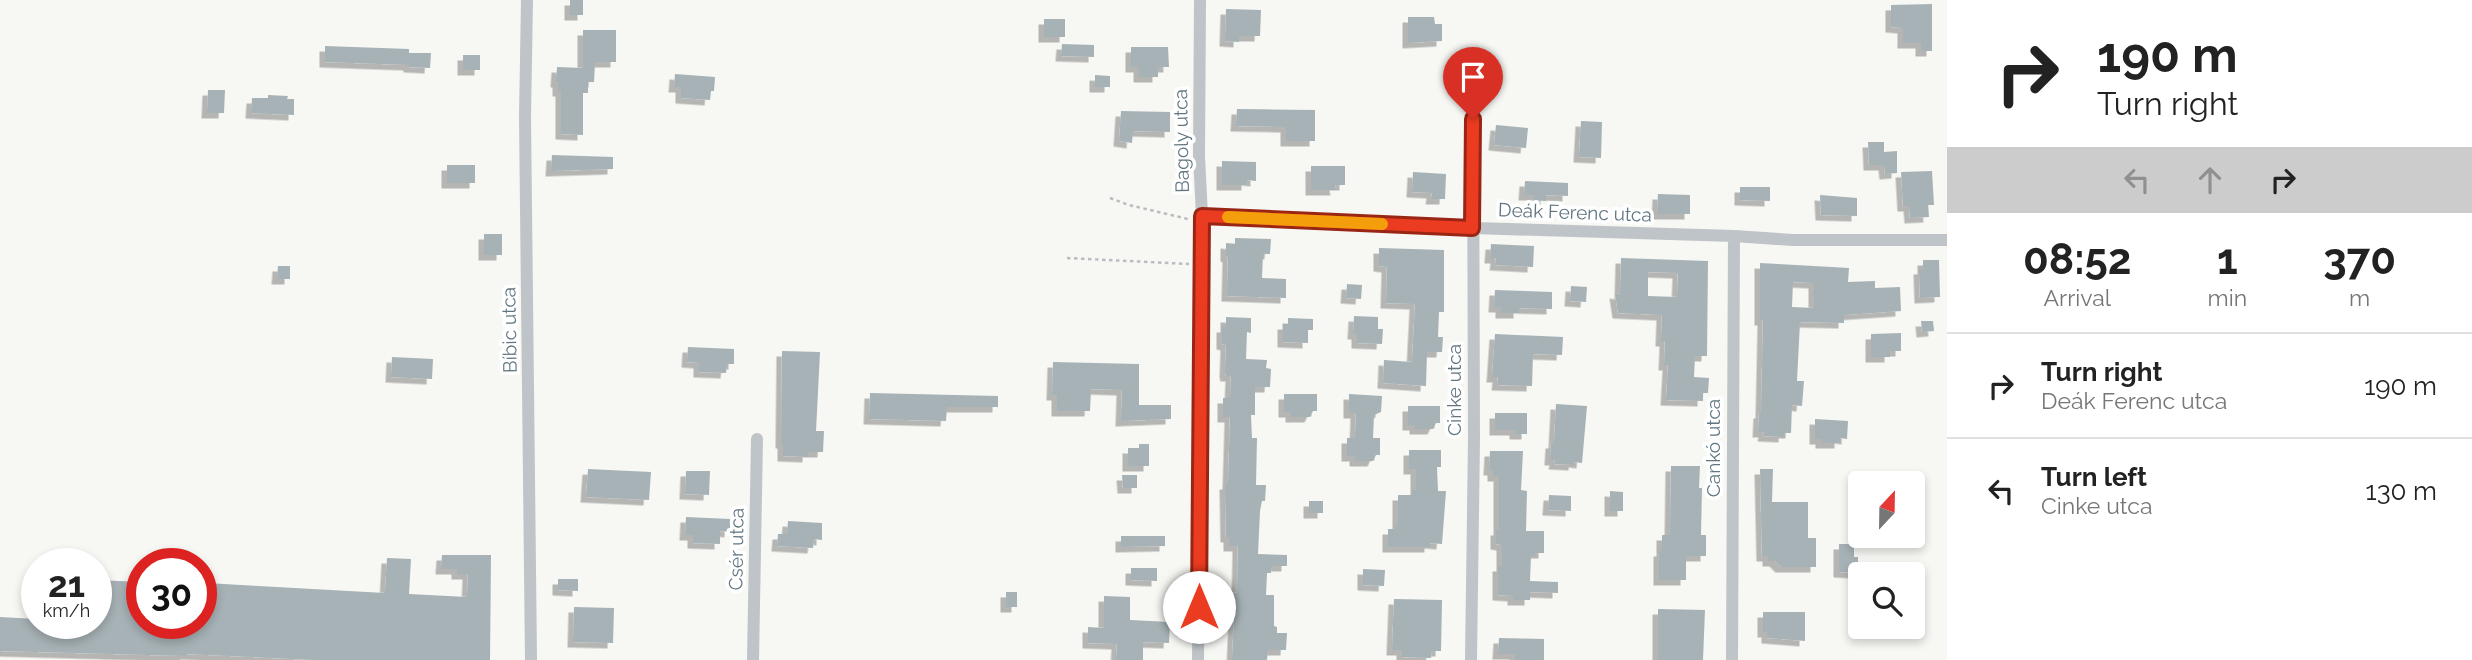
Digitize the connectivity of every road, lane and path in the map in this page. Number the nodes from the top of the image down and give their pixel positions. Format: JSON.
{"nodes":[{"id":1,"x":527,"y":0,"type":"edge"},
{"id":2,"x":1200,"y":0,"type":"edge"},
{"id":3,"x":1473,"y":119,"type":"dead end"},
{"id":4,"x":1110,"y":198,"type":"dead end"},
{"id":5,"x":1201,"y":219,"type":"junction"},
{"id":6,"x":1472,"y":228,"type":"junction"},
{"id":7,"x":1734,"y":236,"type":"junction"},
{"id":8,"x":1947,"y":240,"type":"edge"},
{"id":9,"x":1067,"y":258,"type":"dead end"},
{"id":10,"x":1200,"y":265,"type":"junction"},
{"id":11,"x":757,"y":439,"type":"dead end"},
{"id":12,"x":531,"y":660,"type":"edge"},
{"id":13,"x":753,"y":660,"type":"edge"},
{"id":14,"x":1198,"y":660,"type":"edge"},
{"id":15,"x":1471,"y":660,"type":"edge"},
{"id":16,"x":1732,"y":660,"type":"edge"}],
"edges":[{"from":1,"to":12,"type":"street","name":"Bíbic utca"},
{"from":2,"to":5,"type":"street","name":"Bagoly utca"},
{"from":3,"to":6,"type":"street","name":"Cinke utca"},
{"from":4,"to":5,"type":"path"},
{"from":5,"to":6,"type":"street","name":"Deák Ferenc utca"},
{"from":5,"to":10,"type":"street","name":"Bagoly utca"},
{"from":6,"to":7,"type":"street","name":"Deák Ferenc utca"},
{"from":6,"to":15,"type":"street","name":"Cinke utca"},
{"from":7,"to":8,"type":"street","name":"Deák Ferenc utca"},
{"from":7,"to":16,"type":"street","name":"Cankó utca"},
{"from":9,"to":10,"type":"path"},
{"from":10,"to":14,"type":"street","name":"Bagoly utca"},
{"from":11,"to":13,"type":"street","name":"Csér utca"}]}
